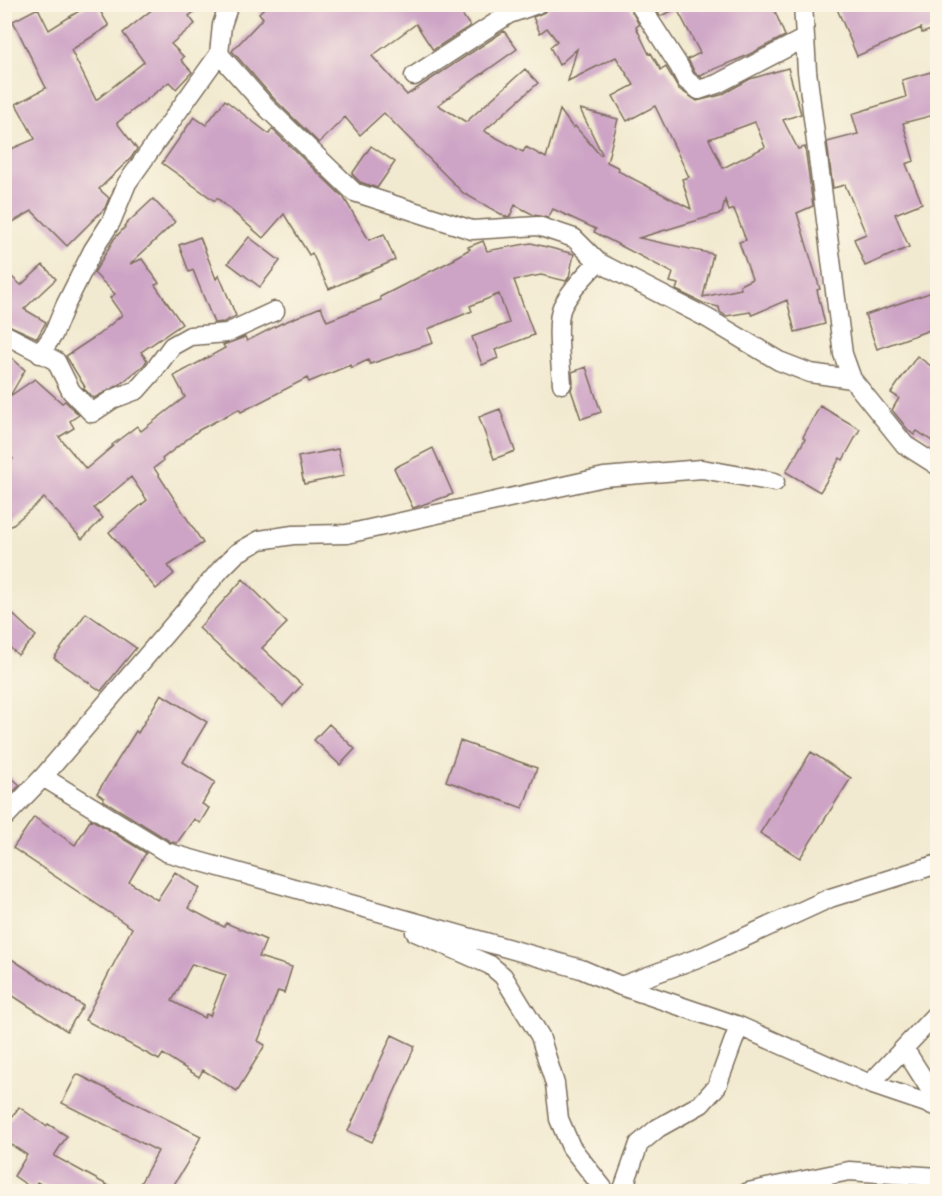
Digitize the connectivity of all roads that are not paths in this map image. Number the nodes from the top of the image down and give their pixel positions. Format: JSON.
{"nodes":[{"id":1,"x":229,"y":4,"type":"edge"},
{"id":2,"x":537,"y":4,"type":"edge"},
{"id":3,"x":639,"y":4,"type":"edge"},
{"id":4,"x":803,"y":4,"type":"edge"},
{"id":5,"x":805,"y":38,"type":"junction"},
{"id":6,"x":219,"y":54,"type":"junction"},
{"id":7,"x":414,"y":75,"type":"dead end"},
{"id":8,"x":598,"y":262,"type":"junction"},
{"id":9,"x":275,"y":311,"type":"dead end"},
{"id":10,"x":4,"y":333,"type":"edge"},
{"id":11,"x":40,"y":354,"type":"junction"},
{"id":12,"x":852,"y":380,"type":"junction"},
{"id":13,"x":562,"y":384,"type":"dead end"},
{"id":14,"x":938,"y":466,"type":"edge"},
{"id":15,"x":775,"y":482,"type":"dead end"},
{"id":16,"x":43,"y":777,"type":"junction"},
{"id":17,"x":4,"y":819,"type":"edge"},
{"id":18,"x":938,"y":864,"type":"edge"},
{"id":19,"x":364,"y":909,"type":"junction"},
{"id":20,"x":621,"y":986,"type":"junction"},
{"id":21,"x":938,"y":1012,"type":"edge"},
{"id":22,"x":740,"y":1026,"type":"junction"},
{"id":23,"x":904,"y":1048,"type":"junction"},
{"id":24,"x":870,"y":1084,"type":"junction"},
{"id":25,"x":938,"y":1102,"type":"edge"},
{"id":26,"x":938,"y":1107,"type":"edge"},
{"id":27,"x":938,"y":1177,"type":"edge"},
{"id":28,"x":606,"y":1191,"type":"edge"},
{"id":29,"x":622,"y":1191,"type":"edge"},
{"id":30,"x":748,"y":1191,"type":"edge"}],
"edges":[{"from":1,"to":6,"type":"street"},
{"from":2,"to":7,"type":"street"},
{"from":3,"to":5,"type":"street"},
{"from":4,"to":5,"type":"street"},
{"from":5,"to":12,"type":"street"},
{"from":6,"to":8,"type":"street"},
{"from":6,"to":11,"type":"street"},
{"from":8,"to":12,"type":"street"},
{"from":8,"to":13,"type":"street"},
{"from":9,"to":11,"type":"street"},
{"from":10,"to":11,"type":"street"},
{"from":12,"to":14,"type":"street"},
{"from":15,"to":16,"type":"street"},
{"from":16,"to":17,"type":"street"},
{"from":16,"to":19,"type":"street"},
{"from":18,"to":20,"type":"street"},
{"from":19,"to":20,"type":"street"},
{"from":19,"to":28,"type":"street"},
{"from":20,"to":22,"type":"street"},
{"from":21,"to":23,"type":"street"},
{"from":22,"to":24,"type":"street"},
{"from":22,"to":29,"type":"street"},
{"from":23,"to":24,"type":"street"},
{"from":23,"to":25,"type":"street"},
{"from":24,"to":26,"type":"street"},
{"from":27,"to":30,"type":"street"}]}
